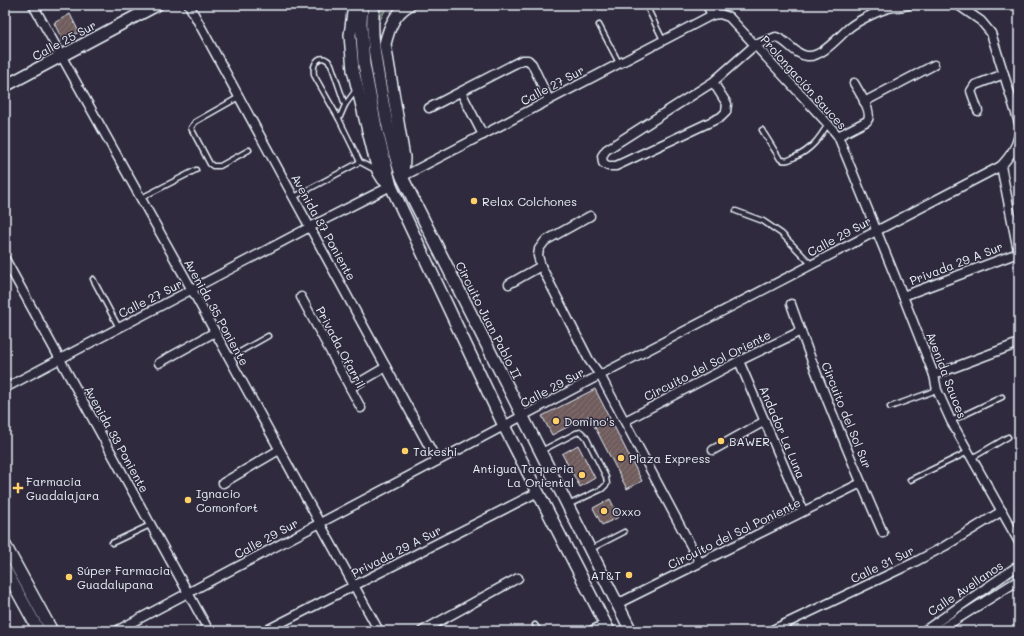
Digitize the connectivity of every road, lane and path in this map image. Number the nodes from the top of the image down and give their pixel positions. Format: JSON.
{"nodes":[{"id":1,"x":33,"y":5,"type":"edge"},
{"id":2,"x":157,"y":5,"type":"edge"},
{"id":3,"x":189,"y":5,"type":"edge"},
{"id":4,"x":362,"y":5,"type":"edge"},
{"id":5,"x":374,"y":5,"type":"edge"},
{"id":6,"x":409,"y":5,"type":"edge"},
{"id":7,"x":646,"y":5,"type":"edge"},
{"id":8,"x":707,"y":5,"type":"edge"},
{"id":9,"x":908,"y":5,"type":"edge"},
{"id":10,"x":958,"y":5,"type":"edge"},
{"id":11,"x":352,"y":8,"type":"edge"},
{"id":12,"x":712,"y":15,"type":"junction"},
{"id":13,"x":599,"y":25,"type":"dead end"},
{"id":14,"x":663,"y":40,"type":"junction"},
{"id":15,"x":755,"y":46,"type":"junction"},
{"id":16,"x":62,"y":56,"type":"junction"},
{"id":17,"x":619,"y":63,"type":"junction"},
{"id":18,"x":934,"y":65,"type":"dead end"},
{"id":19,"x":1002,"y":75,"type":"junction"},
{"id":20,"x":713,"y":82,"type":"junction"},
{"id":21,"x":854,"y":83,"type":"dead end"},
{"id":22,"x":5,"y":86,"type":"edge"},
{"id":23,"x":357,"y":88,"type":"junction"},
{"id":24,"x":461,"y":92,"type":"junction"},
{"id":25,"x":239,"y":97,"type":"junction"},
{"id":26,"x":549,"y":100,"type":"junction"},
{"id":27,"x":864,"y":102,"type":"junction"},
{"id":28,"x":345,"y":105,"type":"junction"},
{"id":29,"x":429,"y":108,"type":"dead end"},
{"id":30,"x":978,"y":111,"type":"dead end"},
{"id":31,"x":339,"y":119,"type":"junction"},
{"id":32,"x":1019,"y":122,"type":"edge"},
{"id":33,"x":828,"y":124,"type":"junction"},
{"id":34,"x":762,"y":130,"type":"dead end"},
{"id":35,"x":483,"y":135,"type":"junction"},
{"id":36,"x":1019,"y":135,"type":"edge"},
{"id":37,"x":838,"y":136,"type":"junction"},
{"id":38,"x":249,"y":150,"type":"dead end"},
{"id":39,"x":360,"y":162,"type":"junction"},
{"id":40,"x":1001,"y":166,"type":"junction"},
{"id":41,"x":196,"y":170,"type":"dead end"},
{"id":42,"x":378,"y":171,"type":"junction"},
{"id":43,"x":402,"y":177,"type":"junction"},
{"id":44,"x":391,"y":186,"type":"junction"},
{"id":45,"x":294,"y":197,"type":"junction"},
{"id":46,"x":141,"y":198,"type":"junction"},
{"id":47,"x":736,"y":210,"type":"dead end"},
{"id":48,"x":590,"y":216,"type":"dead end"},
{"id":49,"x":310,"y":227,"type":"junction"},
{"id":50,"x":876,"y":230,"type":"junction"},
{"id":51,"x":1018,"y":255,"type":"edge"},
{"id":52,"x":5,"y":258,"type":"edge"},
{"id":53,"x":811,"y":264,"type":"junction"},
{"id":54,"x":541,"y":266,"type":"junction"},
{"id":55,"x":93,"y":280,"type":"dead end"},
{"id":56,"x":509,"y":284,"type":"dead end"},
{"id":57,"x":192,"y":290,"type":"junction"},
{"id":58,"x":903,"y":296,"type":"junction"},
{"id":59,"x":301,"y":297,"type":"dead end"},
{"id":60,"x":791,"y":304,"type":"dead end"},
{"id":61,"x":119,"y":328,"type":"junction"},
{"id":62,"x":801,"y":331,"type":"junction"},
{"id":63,"x":215,"y":332,"type":"junction"},
{"id":64,"x":268,"y":336,"type":"dead end"},
{"id":65,"x":1019,"y":343,"type":"edge"},
{"id":66,"x":229,"y":358,"type":"junction"},
{"id":67,"x":60,"y":359,"type":"junction"},
{"id":68,"x":739,"y":361,"type":"junction"},
{"id":69,"x":159,"y":363,"type":"dead end"},
{"id":70,"x":386,"y":367,"type":"junction"},
{"id":71,"x":600,"y":375,"type":"junction"},
{"id":72,"x":934,"y":375,"type":"junction"},
{"id":73,"x":5,"y":388,"type":"edge"},
{"id":74,"x":350,"y":388,"type":"junction"},
{"id":75,"x":937,"y":390,"type":"junction"},
{"id":76,"x":1002,"y":397,"type":"dead end"},
{"id":77,"x":890,"y":407,"type":"dead end"},
{"id":78,"x":361,"y":408,"type":"dead end"},
{"id":79,"x":522,"y":416,"type":"junction"},
{"id":80,"x":625,"y":421,"type":"junction"},
{"id":81,"x":765,"y":421,"type":"junction"},
{"id":82,"x":951,"y":421,"type":"junction"},
{"id":83,"x":504,"y":426,"type":"junction"},
{"id":84,"x":1008,"y":437,"type":"dead end"},
{"id":85,"x":279,"y":450,"type":"junction"},
{"id":86,"x":713,"y":450,"type":"dead end"},
{"id":87,"x":540,"y":451,"type":"junction"},
{"id":88,"x":970,"y":455,"type":"junction"},
{"id":89,"x":437,"y":461,"type":"junction"},
{"id":90,"x":910,"y":480,"type":"dead end"},
{"id":91,"x":861,"y":483,"type":"junction"},
{"id":92,"x":223,"y":484,"type":"dead end"},
{"id":93,"x":538,"y":492,"type":"junction"},
{"id":94,"x":568,"y":505,"type":"junction"},
{"id":95,"x":803,"y":511,"type":"junction"},
{"id":96,"x":1002,"y":511,"type":"junction"},
{"id":97,"x":319,"y":524,"type":"junction"},
{"id":98,"x":150,"y":525,"type":"junction"},
{"id":99,"x":624,"y":532,"type":"dead end"},
{"id":100,"x":883,"y":533,"type":"dead end"},
{"id":101,"x":1019,"y":542,"type":"edge"},
{"id":102,"x":112,"y":543,"type":"dead end"},
{"id":103,"x":5,"y":545,"type":"edge"},
{"id":104,"x":590,"y":550,"type":"junction"},
{"id":105,"x":700,"y":563,"type":"junction"},
{"id":106,"x":1019,"y":565,"type":"edge"},
{"id":107,"x":5,"y":569,"type":"edge"},
{"id":108,"x":518,"y":578,"type":"dead end"},
{"id":109,"x":1019,"y":580,"type":"edge"},
{"id":110,"x":354,"y":586,"type":"junction"},
{"id":111,"x":188,"y":593,"type":"junction"},
{"id":112,"x":617,"y":604,"type":"junction"},
{"id":113,"x":534,"y":624,"type":"dead end"},
{"id":114,"x":607,"y":628,"type":"edge"},
{"id":115,"x":39,"y":631,"type":"edge"},
{"id":116,"x":52,"y":631,"type":"edge"},
{"id":117,"x":116,"y":631,"type":"edge"},
{"id":118,"x":209,"y":631,"type":"edge"},
{"id":119,"x":265,"y":631,"type":"edge"},
{"id":120,"x":379,"y":631,"type":"edge"},
{"id":121,"x":422,"y":631,"type":"edge"},
{"id":122,"x":539,"y":631,"type":"edge"},
{"id":123,"x":591,"y":631,"type":"edge"},
{"id":124,"x":631,"y":631,"type":"edge"},
{"id":125,"x":770,"y":631,"type":"edge"},
{"id":126,"x":924,"y":631,"type":"edge"},
{"id":127,"x":938,"y":631,"type":"edge"}],
"edges":[{"from":1,"to":16,"type":"street","name":"Avenida 35 Poniente"},
{"from":2,"to":16,"type":"main road","name":"Calle 25 Sur"},
{"from":3,"to":25,"type":"street","name":"Avenida 37 Poniente"},
{"from":4,"to":44,"type":"main road"},
{"from":5,"to":43,"type":"main road","name":"Circuito Juan Pablo II"},
{"from":6,"to":43,"type":"main road"},
{"from":7,"to":14,"type":"lane"},
{"from":8,"to":12,"type":"street"},
{"from":9,"to":15,"type":"street"},
{"from":10,"to":19,"type":"street"},
{"from":11,"to":23,"type":"main road"},
{"from":12,"to":14,"type":"street","name":"Calle 27 Sur"},
{"from":12,"to":15,"type":"street","name":"Prolongación Sauces"},
{"from":13,"to":17,"type":"lane"},
{"from":14,"to":17,"type":"street","name":"Calle 27 Sur"},
{"from":15,"to":20,"type":"street"},
{"from":15,"to":33,"type":"street","name":"Prolongación Sauces"},
{"from":16,"to":22,"type":"main road","name":"Calle 25 Sur"},
{"from":16,"to":46,"type":"street","name":"Avenida 35 Poniente"},
{"from":17,"to":26,"type":"street","name":"Calle 27 Sur"},
{"from":18,"to":27,"type":"street"},
{"from":19,"to":30,"type":"street"},
{"from":19,"to":32,"type":"street"},
{"from":20,"to":20,"type":"street"},
{"from":21,"to":27,"type":"street"},
{"from":23,"to":28,"type":"lane"},
{"from":23,"to":42,"type":"main road"},
{"from":24,"to":26,"type":"street"},
{"from":24,"to":29,"type":"street"},
{"from":24,"to":35,"type":"street"},
{"from":25,"to":38,"type":"lane"},
{"from":25,"to":45,"type":"street","name":"Avenida 37 Poniente"},
{"from":26,"to":35,"type":"street","name":"Calle 27 Sur"},
{"from":27,"to":37,"type":"street"},
{"from":28,"to":31,"type":"lane"},
{"from":28,"to":31,"type":"lane"},
{"from":31,"to":39,"type":"lane"},
{"from":33,"to":34,"type":"lane"},
{"from":33,"to":37,"type":"street","name":"Prolongación Sauces"},
{"from":35,"to":43,"type":"street","name":"Calle 27 Sur"},
{"from":36,"to":40,"type":"street"},
{"from":37,"to":50,"type":"street","name":"Prolongación Sauces"},
{"from":39,"to":42,"type":"lane"},
{"from":39,"to":45,"type":"lane"},
{"from":40,"to":50,"type":"street","name":"Calle 29 Sur"},
{"from":40,"to":51,"type":"street"},
{"from":41,"to":46,"type":"lane"},
{"from":42,"to":44,"type":"main road"},
{"from":43,"to":79,"type":"main road","name":"Circuito Juan Pablo II"},
{"from":44,"to":49,"type":"street","name":"Calle 27 Sur"},
{"from":44,"to":83,"type":"main road"},
{"from":45,"to":49,"type":"street","name":"Avenida 37 Poniente"},
{"from":46,"to":57,"type":"street","name":"Avenida 35 Poniente"},
{"from":47,"to":53,"type":"lane"},
{"from":48,"to":54,"type":"street"},
{"from":49,"to":57,"type":"street","name":"Calle 27 Sur"},
{"from":49,"to":70,"type":"street","name":"Avenida 37 Poniente"},
{"from":50,"to":53,"type":"street","name":"Calle 29 Sur"},
{"from":50,"to":58,"type":"street","name":"Avenida Sauces"},
{"from":51,"to":58,"type":"street","name":"Privada 29 A Sur"},
{"from":52,"to":67,"type":"street","name":"Avenida 33 Poniente"},
{"from":53,"to":71,"type":"street","name":"Calle 29 Sur"},
{"from":54,"to":56,"type":"street"},
{"from":54,"to":71,"type":"street"},
{"from":55,"to":61,"type":"lane"},
{"from":57,"to":61,"type":"street","name":"Calle 27 Sur"},
{"from":57,"to":63,"type":"street","name":"Avenida 35 Poniente"},
{"from":58,"to":72,"type":"street","name":"Avenida Sauces"},
{"from":59,"to":74,"type":"street","name":"Privada Ofarril"},
{"from":60,"to":62,"type":"street","name":"Circuito del Sol Sur"},
{"from":61,"to":67,"type":"street","name":"Calle 27 Sur"},
{"from":62,"to":68,"type":"street","name":"Circuito del Sol Oriente"},
{"from":62,"to":91,"type":"street","name":"Circuito del Sol Sur"},
{"from":63,"to":66,"type":"street","name":"Avenida 35 Poniente"},
{"from":63,"to":69,"type":"street"},
{"from":64,"to":66,"type":"lane"},
{"from":65,"to":72,"type":"street"},
{"from":66,"to":85,"type":"street","name":"Avenida 35 Poniente"},
{"from":67,"to":73,"type":"street","name":"Calle 27 Sur"},
{"from":67,"to":98,"type":"street","name":"Avenida 33 Poniente"},
{"from":68,"to":80,"type":"street","name":"Circuito del Sol Oriente"},
{"from":68,"to":81,"type":"street","name":"Andador La Luna"},
{"from":70,"to":74,"type":"street"},
{"from":70,"to":89,"type":"street","name":"Avenida 37 Poniente"},
{"from":71,"to":79,"type":"street","name":"Calle 29 Sur"},
{"from":71,"to":80,"type":"street"},
{"from":72,"to":75,"type":"street","name":"Avenida Sauces"},
{"from":74,"to":78,"type":"street","name":"Privada Ofarril"},
{"from":75,"to":77,"type":"lane"},
{"from":75,"to":82,"type":"street","name":"Avenida Sauces"},
{"from":76,"to":82,"type":"lane"},
{"from":79,"to":83,"type":"street","name":"Calle 29 Sur"},
{"from":79,"to":87,"type":"main road","name":"Circuito Juan Pablo II"},
{"from":80,"to":105,"type":"street"},
{"from":81,"to":86,"type":"street"},
{"from":81,"to":95,"type":"street","name":"Andador La Luna"},
{"from":82,"to":88,"type":"street","name":"Avenida Sauces"},
{"from":83,"to":89,"type":"street","name":"Calle 29 Sur"},
{"from":83,"to":93,"type":"main road"},
{"from":84,"to":88,"type":"lane"},
{"from":85,"to":92,"type":"street"},
{"from":85,"to":97,"type":"street","name":"Avenida 35 Poniente"},
{"from":87,"to":94,"type":"main road","name":"Circuito Juan Pablo II"},
{"from":87,"to":94,"type":"lane"},
{"from":88,"to":90,"type":"lane"},
{"from":88,"to":96,"type":"street","name":"Avenida Sauces"},
{"from":89,"to":97,"type":"street","name":"Calle 29 Sur"},
{"from":91,"to":95,"type":"street","name":"Circuito del Sol Poniente"},
{"from":91,"to":100,"type":"street","name":"Circuito del Sol Sur"},
{"from":93,"to":110,"type":"street","name":"Privada 29 A Sur"},
{"from":93,"to":114,"type":"main road"},
{"from":94,"to":104,"type":"main road","name":"Circuito Juan Pablo II"},
{"from":95,"to":105,"type":"street","name":"Circuito del Sol Poniente"},
{"from":96,"to":101,"type":"street","name":"Avenida Sauces"},
{"from":96,"to":125,"type":"street","name":"Calle 31 Sur"},
{"from":97,"to":110,"type":"street","name":"Avenida 35 Poniente"},
{"from":97,"to":111,"type":"street","name":"Calle 29 Sur"},
{"from":98,"to":102,"type":"lane"},
{"from":98,"to":111,"type":"street","name":"Avenida 33 Poniente"},
{"from":99,"to":104,"type":"lane"},
{"from":103,"to":116,"type":"main road"},
{"from":104,"to":112,"type":"main road","name":"Circuito Juan Pablo II"},
{"from":105,"to":112,"type":"street","name":"Circuito del Sol Poniente"},
{"from":106,"to":126,"type":"street","name":"Calle Avellanos"},
{"from":107,"to":115,"type":"main road"},
{"from":108,"to":121,"type":"street"},
{"from":109,"to":127,"type":"street","name":"Calle Avellanos"},
{"from":110,"to":119,"type":"street","name":"Privada 29 A Sur"},
{"from":110,"to":120,"type":"street","name":"Avenida 35 Poniente"},
{"from":111,"to":117,"type":"street","name":"Calle 29 Sur"},
{"from":111,"to":118,"type":"street","name":"Avenida 33 Poniente"},
{"from":112,"to":124,"type":"main road","name":"Circuito Juan Pablo II"},
{"from":113,"to":122,"type":"lane"},
{"from":114,"to":123,"type":"street"}]}
